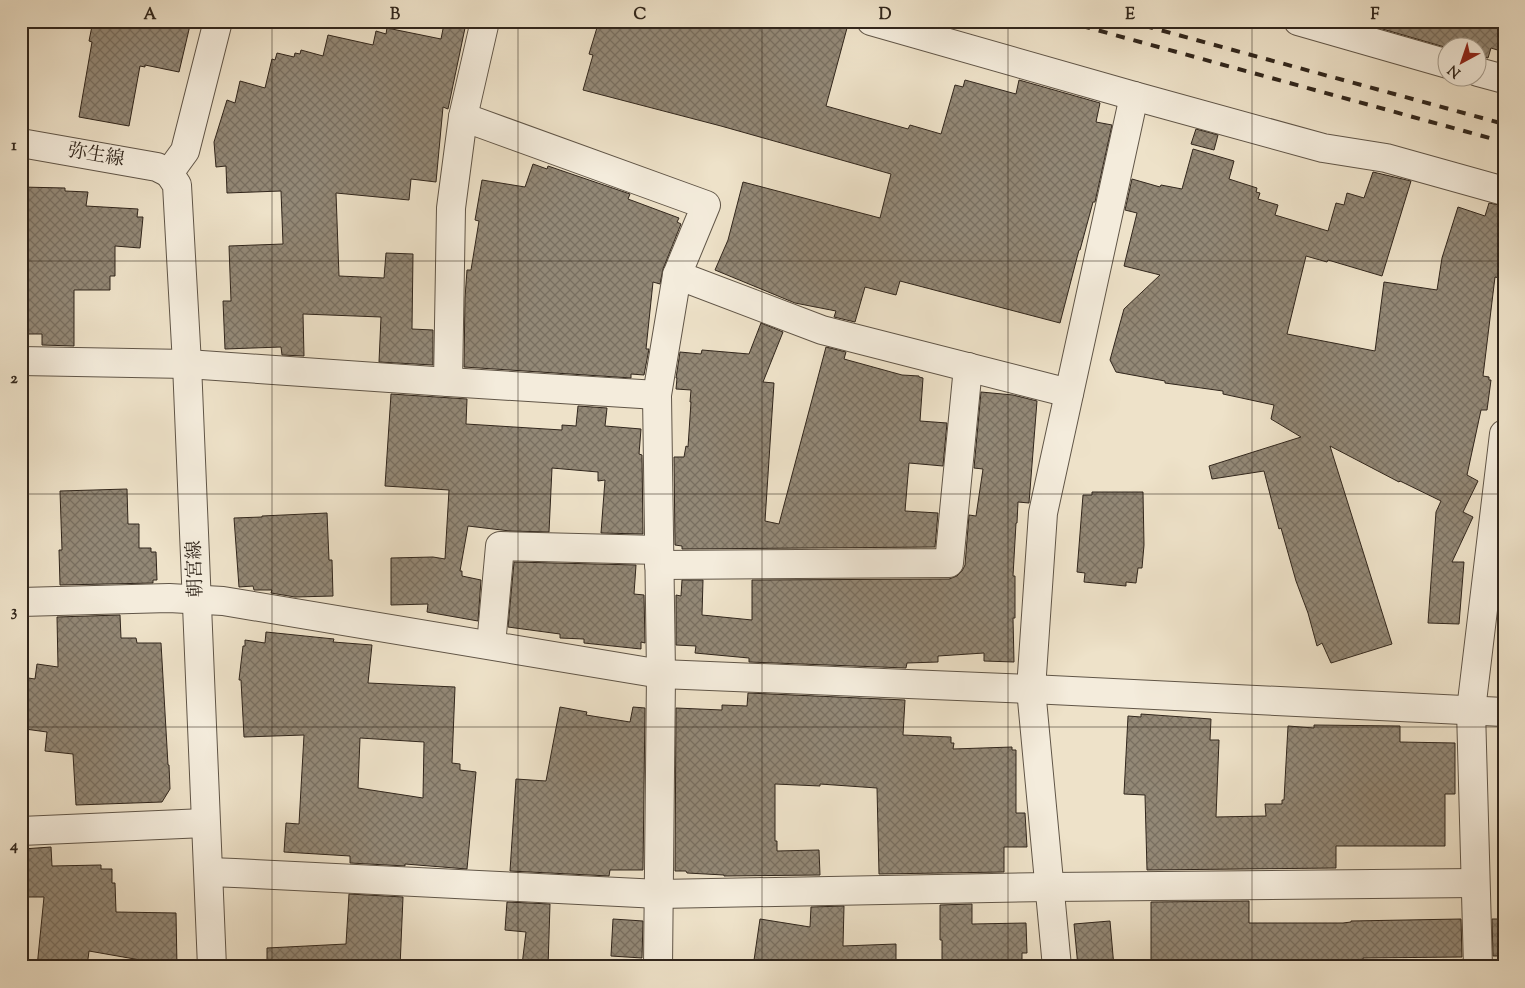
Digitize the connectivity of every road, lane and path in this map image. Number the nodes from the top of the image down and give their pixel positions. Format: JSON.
{"nodes":[{"id":1,"x":218,"y":21,"type":"edge"},
{"id":2,"x":485,"y":21,"type":"edge"},
{"id":3,"x":872,"y":21,"type":"edge"},
{"id":4,"x":1298,"y":21,"type":"edge"},
{"id":5,"x":1438,"y":61,"type":"edge"},
{"id":6,"x":1488,"y":75,"type":"edge"},
{"id":7,"x":1504,"y":79,"type":"edge"},
{"id":8,"x":1134,"y":96,"type":"junction"},
{"id":9,"x":463,"y":117,"type":"junction"},
{"id":10,"x":21,"y":143,"type":"edge"},
{"id":11,"x":169,"y":173,"type":"junction"},
{"id":12,"x":1504,"y":191,"type":"edge"},
{"id":13,"x":677,"y":275,"type":"junction"},
{"id":14,"x":21,"y":361,"type":"edge"},
{"id":15,"x":187,"y":364,"type":"junction"},
{"id":16,"x":968,"y":367,"type":"junction"},
{"id":17,"x":448,"y":382,"type":"junction"},
{"id":18,"x":1069,"y":393,"type":"junction"},
{"id":19,"x":657,"y":395,"type":"junction"},
{"id":20,"x":1504,"y":434,"type":"edge"},
{"id":21,"x":659,"y":558,"type":"junction"},
{"id":22,"x":197,"y":600,"type":"junction"},
{"id":23,"x":21,"y":602,"type":"edge"},
{"id":24,"x":491,"y":646,"type":"junction"},
{"id":25,"x":661,"y":674,"type":"junction"},
{"id":26,"x":1031,"y":689,"type":"junction"},
{"id":27,"x":1471,"y":710,"type":"junction"},
{"id":28,"x":1504,"y":712,"type":"edge"},
{"id":29,"x":205,"y":823,"type":"junction"},
{"id":30,"x":21,"y":831,"type":"edge"},
{"id":31,"x":208,"y":872,"type":"junction"},
{"id":32,"x":1475,"y":883,"type":"junction"},
{"id":33,"x":1049,"y":887,"type":"junction"},
{"id":34,"x":659,"y":894,"type":"junction"},
{"id":35,"x":212,"y":967,"type":"edge"},
{"id":36,"x":658,"y":967,"type":"edge"},
{"id":37,"x":1057,"y":967,"type":"edge"},
{"id":38,"x":1478,"y":967,"type":"edge"}],
"edges":[{"from":1,"to":11,"type":"street"},
{"from":2,"to":9,"type":"street"},
{"from":3,"to":8,"type":"street"},
{"from":4,"to":5,"type":"street"},
{"from":6,"to":7,"type":"street"},
{"from":8,"to":12,"type":"street"},
{"from":8,"to":18,"type":"street"},
{"from":9,"to":13,"type":"street"},
{"from":9,"to":17,"type":"street"},
{"from":10,"to":11,"type":"street","name":"弥生線"},
{"from":11,"to":15,"type":"street","name":"朝宮線"},
{"from":13,"to":16,"type":"street"},
{"from":13,"to":19,"type":"street"},
{"from":14,"to":15,"type":"street"},
{"from":15,"to":17,"type":"street"},
{"from":15,"to":22,"type":"street","name":"朝宮線"},
{"from":16,"to":18,"type":"street"},
{"from":16,"to":21,"type":"street"},
{"from":17,"to":19,"type":"street"},
{"from":18,"to":26,"type":"street"},
{"from":19,"to":21,"type":"street"},
{"from":20,"to":27,"type":"street"},
{"from":21,"to":24,"type":"street"},
{"from":21,"to":25,"type":"street"},
{"from":22,"to":23,"type":"street"},
{"from":22,"to":24,"type":"street"},
{"from":22,"to":29,"type":"street","name":"朝宮線"},
{"from":24,"to":25,"type":"street"},
{"from":25,"to":26,"type":"street"},
{"from":25,"to":34,"type":"street"},
{"from":26,"to":27,"type":"street"},
{"from":26,"to":33,"type":"street"},
{"from":27,"to":28,"type":"street"},
{"from":27,"to":32,"type":"street"},
{"from":29,"to":30,"type":"street"},
{"from":29,"to":31,"type":"street","name":"朝宮線"},
{"from":31,"to":34,"type":"street"},
{"from":31,"to":35,"type":"street","name":"朝宮線"},
{"from":32,"to":33,"type":"street"},
{"from":32,"to":38,"type":"street"},
{"from":33,"to":34,"type":"street"},
{"from":33,"to":37,"type":"street"},
{"from":34,"to":36,"type":"street"}]}
